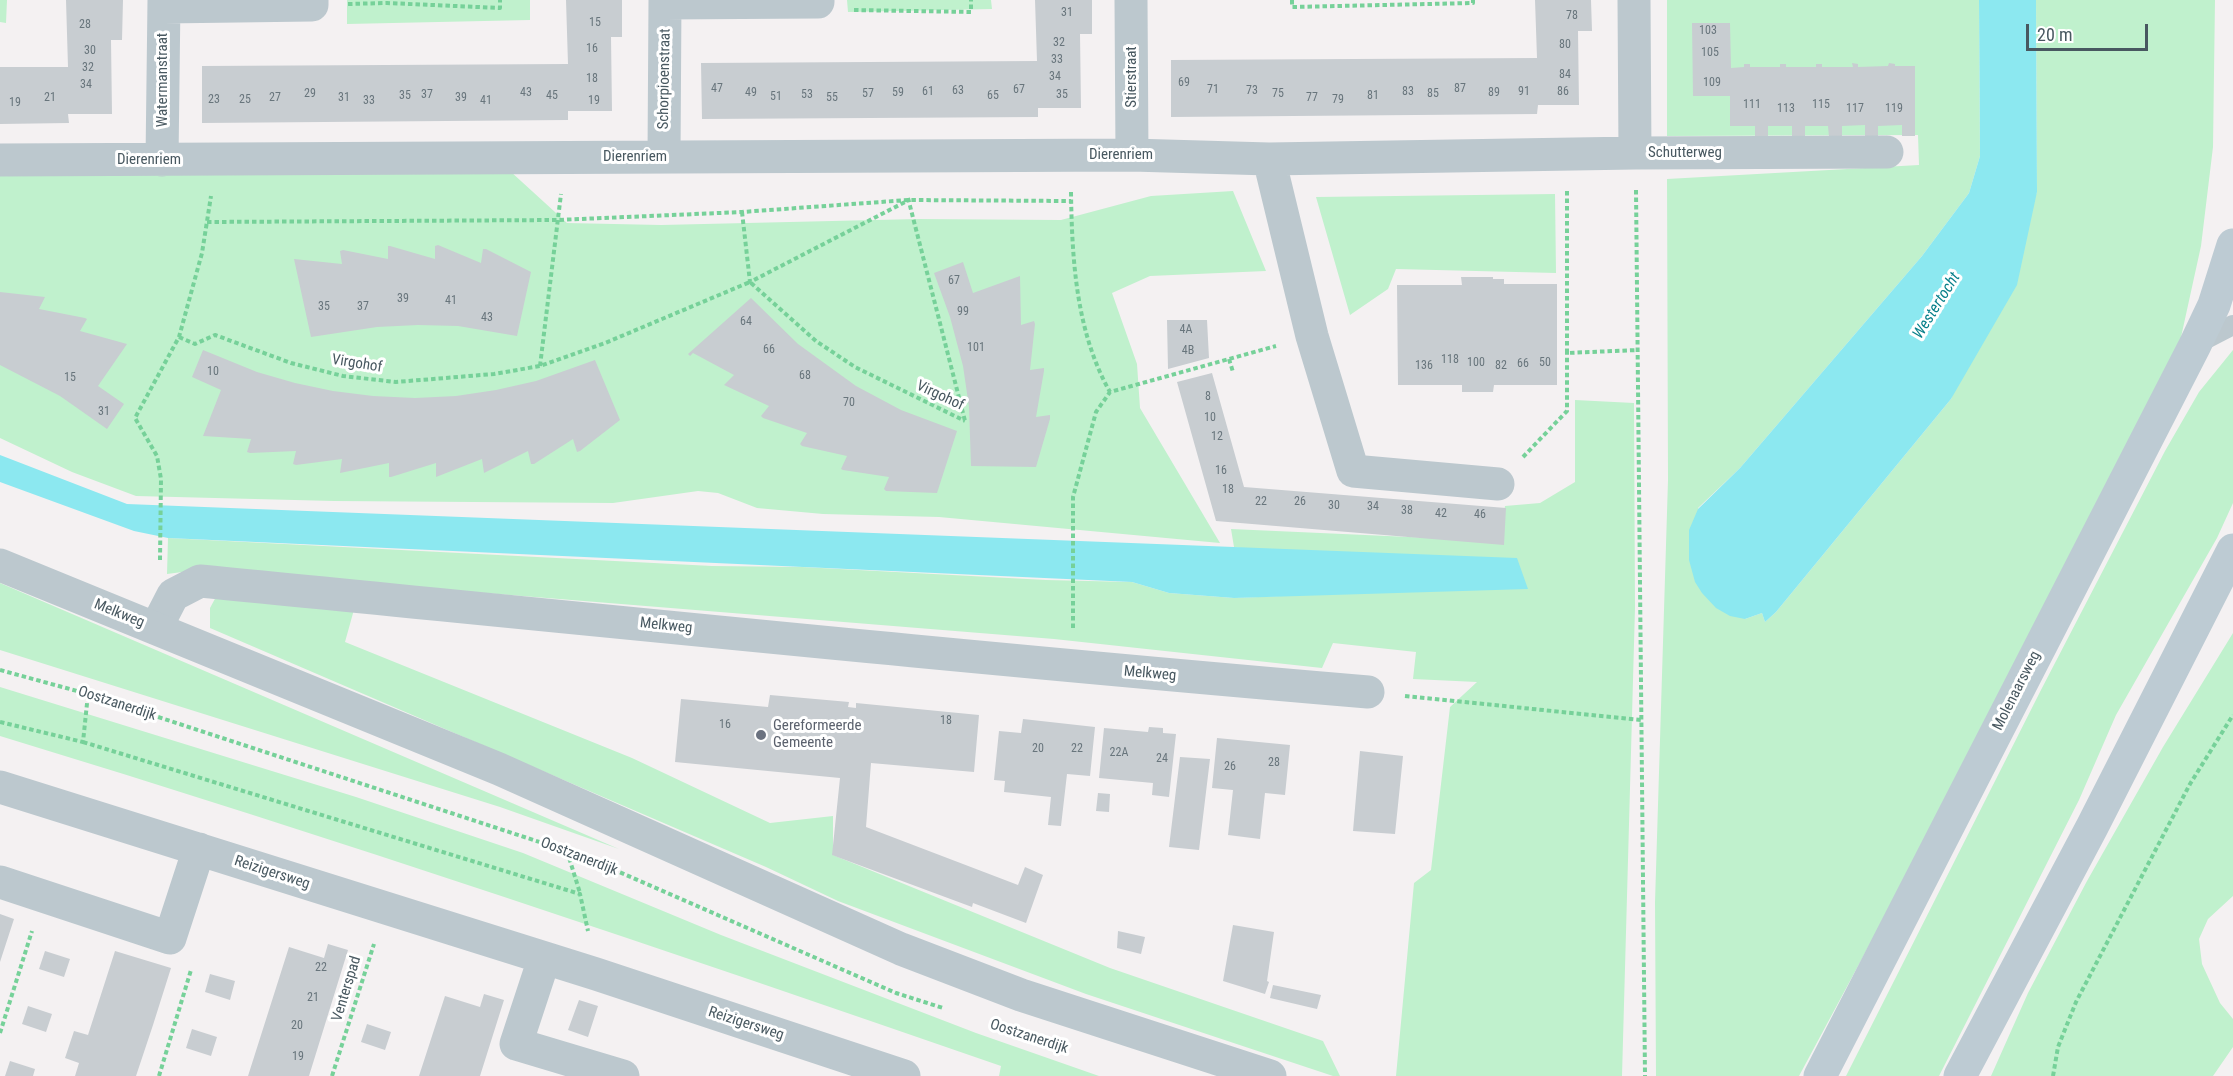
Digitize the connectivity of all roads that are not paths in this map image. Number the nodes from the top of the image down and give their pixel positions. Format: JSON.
{"nodes":[{"id":1,"x":818,"y":0,"type":"edge"},
{"id":2,"x":1131,"y":0,"type":"edge"},
{"id":3,"x":1635,"y":0,"type":"edge"},
{"id":4,"x":665,"y":1,"type":"edge"},
{"id":5,"x":312,"y":2,"type":"edge"},
{"id":6,"x":164,"y":4,"type":"edge"},
{"id":7,"x":1887,"y":152,"type":"dead end"},
{"id":8,"x":1635,"y":153,"type":"junction"},
{"id":9,"x":1132,"y":155,"type":"junction"},
{"id":10,"x":664,"y":157,"type":"junction"},
{"id":11,"x":1269,"y":159,"type":"junction"},
{"id":12,"x":0,"y":160,"type":"edge"},
{"id":13,"x":162,"y":160,"type":"junction"},
{"id":14,"x":2233,"y":245,"type":"edge"},
{"id":15,"x":2233,"y":325,"type":"edge"},
{"id":16,"x":2195,"y":345,"type":"junction"},
{"id":17,"x":1498,"y":484,"type":"road end"},
{"id":18,"x":2233,"y":550,"type":"edge"},
{"id":19,"x":0,"y":565,"type":"edge"},
{"id":20,"x":156,"y":628,"type":"junction"},
{"id":21,"x":1368,"y":692,"type":"road end"},
{"id":22,"x":0,"y":787,"type":"edge"},
{"id":23,"x":199,"y":849,"type":"junction"},
{"id":24,"x":0,"y":882,"type":"edge"},
{"id":25,"x":544,"y":959,"type":"junction"},
{"id":26,"x":842,"y":1066,"type":"edge"},
{"id":27,"x":623,"y":1076,"type":"edge"},
{"id":28,"x":904,"y":1076,"type":"edge"},
{"id":29,"x":1270,"y":1076,"type":"edge"},
{"id":30,"x":1820,"y":1076,"type":"edge"},
{"id":31,"x":1960,"y":1076,"type":"edge"}],
"edges":[{"from":1,"to":4,"type":"street"},
{"from":2,"to":9,"type":"street","name":"Stierstraat"},
{"from":3,"to":8,"type":"street","name":"Schutterweg"},
{"from":4,"to":10,"type":"street","name":"Schorpioenstraat"},
{"from":5,"to":6,"type":"street"},
{"from":6,"to":13,"type":"street","name":"Watermanstraat"},
{"from":7,"to":8,"type":"street","name":"Schutterweg"},
{"from":8,"to":11,"type":"street","name":"Dierenriem"},
{"from":9,"to":10,"type":"street","name":"Dierenriem"},
{"from":9,"to":11,"type":"street","name":"Dierenriem"},
{"from":10,"to":13,"type":"street","name":"Dierenriem"},
{"from":11,"to":17,"type":"street"},
{"from":12,"to":13,"type":"street","name":"Dierenriem"},
{"from":14,"to":16,"type":"main road","name":"Molenaarsweg"},
{"from":15,"to":16,"type":"lane"},
{"from":16,"to":30,"type":"main road","name":"Molenaarsweg"},
{"from":18,"to":31,"type":"main road"},
{"from":19,"to":20,"type":"street","name":"Melkweg"},
{"from":20,"to":21,"type":"street","name":"Melkweg"},
{"from":20,"to":29,"type":"street"},
{"from":22,"to":23,"type":"street","name":"Reizigersweg"},
{"from":23,"to":24,"type":"street"},
{"from":23,"to":25,"type":"street","name":"Reizigersweg"},
{"from":25,"to":26,"type":"street","name":"Reizigersweg"},
{"from":25,"to":27,"type":"street"},
{"from":26,"to":28,"type":"street","name":"Reizigersweg"}]}
